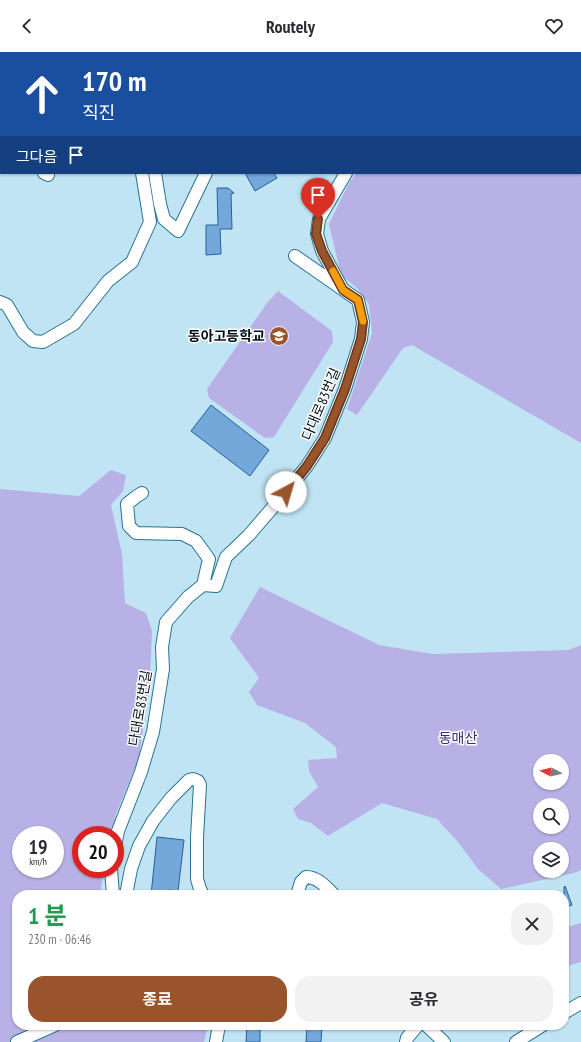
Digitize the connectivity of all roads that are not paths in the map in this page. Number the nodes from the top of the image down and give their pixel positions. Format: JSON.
{"nodes":[{"id":1,"x":142,"y":174,"type":"edge"},
{"id":2,"x":155,"y":174,"type":"edge"},
{"id":3,"x":206,"y":174,"type":"edge"},
{"id":4,"x":345,"y":174,"type":"edge"},
{"id":5,"x":295,"y":256,"type":"dead end"},
{"id":6,"x":343,"y":290,"type":"junction"},
{"id":7,"x":0,"y":302,"type":"edge"},
{"id":8,"x":142,"y":493,"type":"dead end"},
{"id":9,"x":203,"y":585,"type":"junction"},
{"id":10,"x":120,"y":826,"type":"edge"},
{"id":11,"x":112,"y":878,"type":"edge"},
{"id":12,"x":113,"y":890,"type":"edge"},
{"id":13,"x":127,"y":890,"type":"edge"},
{"id":14,"x":200,"y":890,"type":"edge"},
{"id":15,"x":299,"y":890,"type":"edge"},
{"id":16,"x":329,"y":890,"type":"edge"},
{"id":17,"x":581,"y":1003,"type":"edge"},
{"id":18,"x":569,"y":1010,"type":"edge"},
{"id":19,"x":44,"y":1030,"type":"edge"},
{"id":20,"x":218,"y":1030,"type":"edge"},
{"id":21,"x":414,"y":1030,"type":"edge"},
{"id":22,"x":431,"y":1030,"type":"edge"},
{"id":23,"x":535,"y":1030,"type":"edge"},
{"id":24,"x":17,"y":1042,"type":"edge"},
{"id":25,"x":216,"y":1042,"type":"edge"},
{"id":26,"x":406,"y":1042,"type":"edge"},
{"id":27,"x":444,"y":1042,"type":"edge"},
{"id":28,"x":516,"y":1042,"type":"edge"}],
"edges":[{"from":1,"to":7,"type":"street"},
{"from":2,"to":3,"type":"street"},
{"from":4,"to":6,"type":"street"},
{"from":5,"to":6,"type":"street"},
{"from":6,"to":9,"type":"street","name":"다대로83번길"},
{"from":8,"to":9,"type":"street"},
{"from":9,"to":10,"type":"street","name":"다대로83번길"},
{"from":11,"to":12,"type":"street"},
{"from":13,"to":14,"type":"street"},
{"from":15,"to":16,"type":"street"},
{"from":17,"to":18,"type":"street"},
{"from":19,"to":24,"type":"street"},
{"from":20,"to":25,"type":"street"},
{"from":21,"to":26,"type":"street"},
{"from":22,"to":27,"type":"street"},
{"from":23,"to":28,"type":"street"}]}
